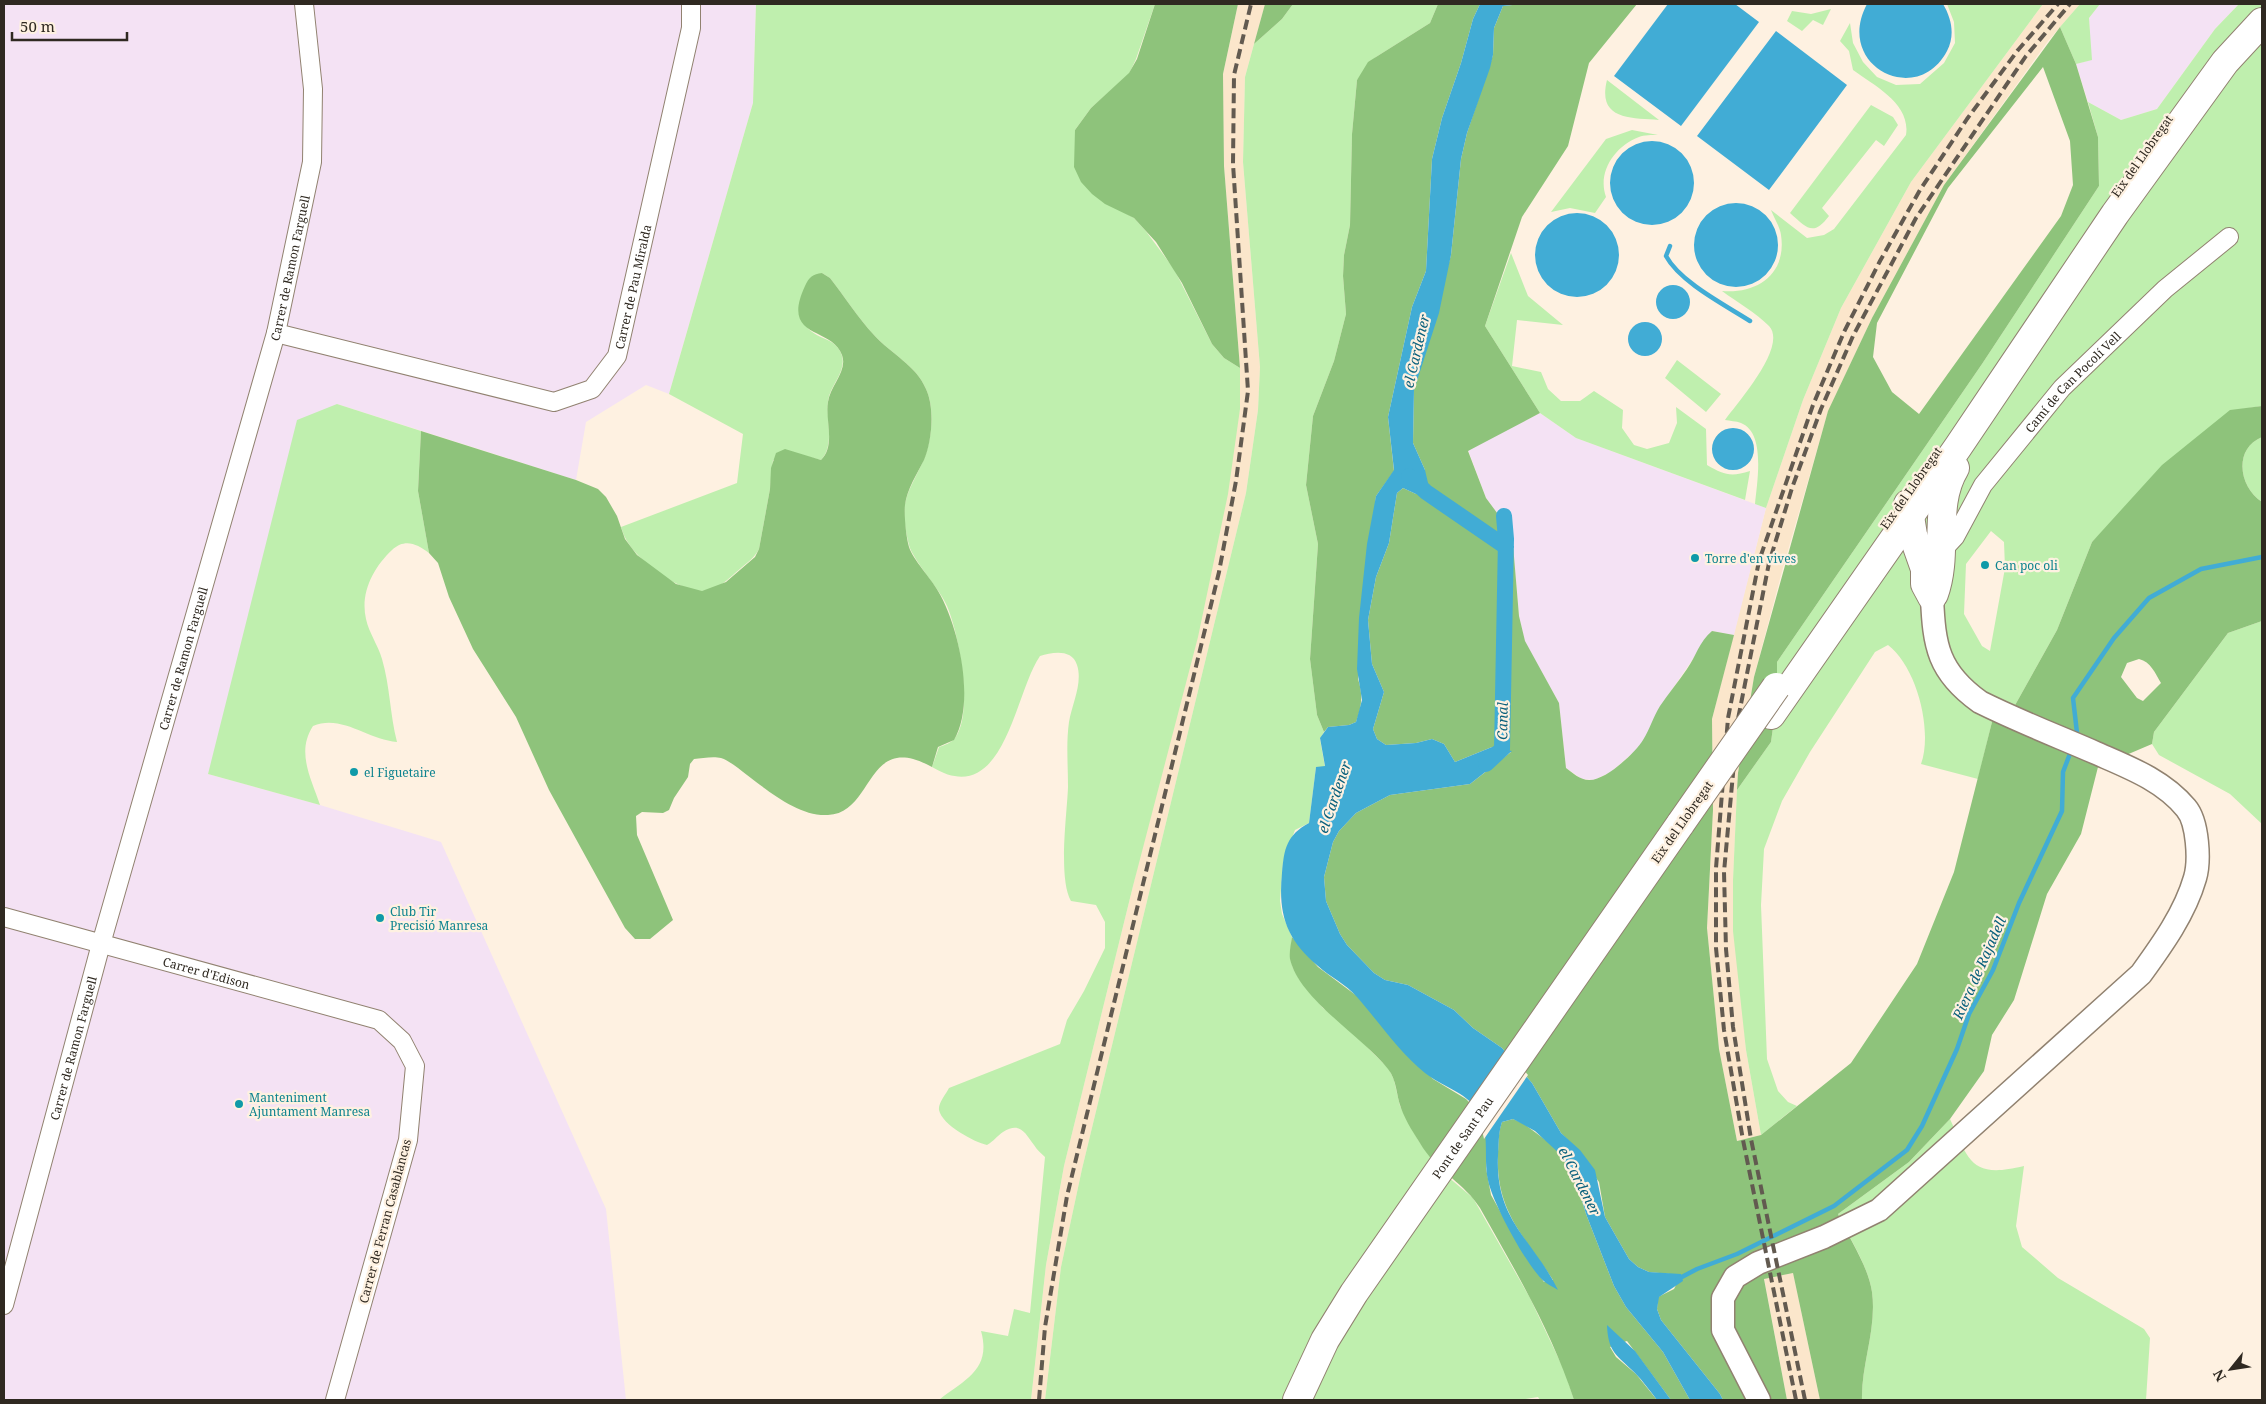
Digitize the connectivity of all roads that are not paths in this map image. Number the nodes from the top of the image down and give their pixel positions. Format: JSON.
{"nodes":[{"id":1,"x":304,"y":4,"type":"edge"},
{"id":2,"x":691,"y":4,"type":"edge"},
{"id":3,"x":2262,"y":9,"type":"edge"},
{"id":4,"x":2229,"y":237,"type":"dead end"},
{"id":5,"x":276,"y":334,"type":"junction"},
{"id":6,"x":1953,"y":441,"type":"junction"},
{"id":7,"x":1909,"y":516,"type":"junction"},
{"id":8,"x":1942,"y":545,"type":"junction"},
{"id":9,"x":1871,"y":559,"type":"junction"},
{"id":10,"x":1929,"y":590,"type":"junction"},
{"id":11,"x":1682,"y":832,"type":"junction"},
{"id":12,"x":4,"y":917,"type":"edge"},
{"id":13,"x":101,"y":944,"type":"junction"},
{"id":14,"x":1576,"y":984,"type":"joint"},
{"id":15,"x":402,"y":1041,"type":"joint"},
{"id":16,"x":1358,"y":1296,"type":"junction"},
{"id":17,"x":4,"y":1305,"type":"edge"},
{"id":18,"x":335,"y":1400,"type":"edge"},
{"id":19,"x":1297,"y":1400,"type":"edge"},
{"id":20,"x":1310,"y":1400,"type":"edge"},
{"id":21,"x":1759,"y":1400,"type":"edge"}],
"edges":[{"from":1,"to":5,"type":"street","name":"Carrer de Ramon Farguell"},
{"from":2,"to":5,"type":"street","name":"Carrer de Pau Miralda"},
{"from":3,"to":6,"type":"highway","name":"Eix del Llobregat"},
{"from":4,"to":8,"type":"street","name":"Camí de Can Pocolí Vell"},
{"from":5,"to":13,"type":"street","name":"Carrer de Ramon Farguell"},
{"from":6,"to":7,"type":"highway"},
{"from":6,"to":8,"type":"highway"},
{"from":6,"to":9,"type":"highway","name":"Eix del Llobregat"},
{"from":7,"to":8,"type":"highway"},
{"from":7,"to":9,"type":"highway"},
{"from":7,"to":10,"type":"highway"},
{"from":8,"to":10,"type":"highway"},
{"from":9,"to":10,"type":"highway"},
{"from":9,"to":11,"type":"highway","name":"Eix del Llobregat"},
{"from":9,"to":11,"type":"highway","name":"Eix del Llobregat","bridge":true},
{"from":10,"to":21,"type":"street"},
{"from":11,"to":14,"type":"highway","name":"Eix del Llobregat"},
{"from":12,"to":13,"type":"street","name":"Carrer d'Edison"},
{"from":13,"to":15,"type":"street","name":"Carrer d'Edison"},
{"from":13,"to":17,"type":"street","name":"Carrer de Ramon Farguell"},
{"from":14,"to":16,"type":"highway","name":"Pont de Sant Pau"},
{"from":15,"to":18,"type":"street","name":"Carrer de Ferran Casablancas"},
{"from":16,"to":19,"type":"highway"},
{"from":16,"to":20,"type":"highway"}]}
